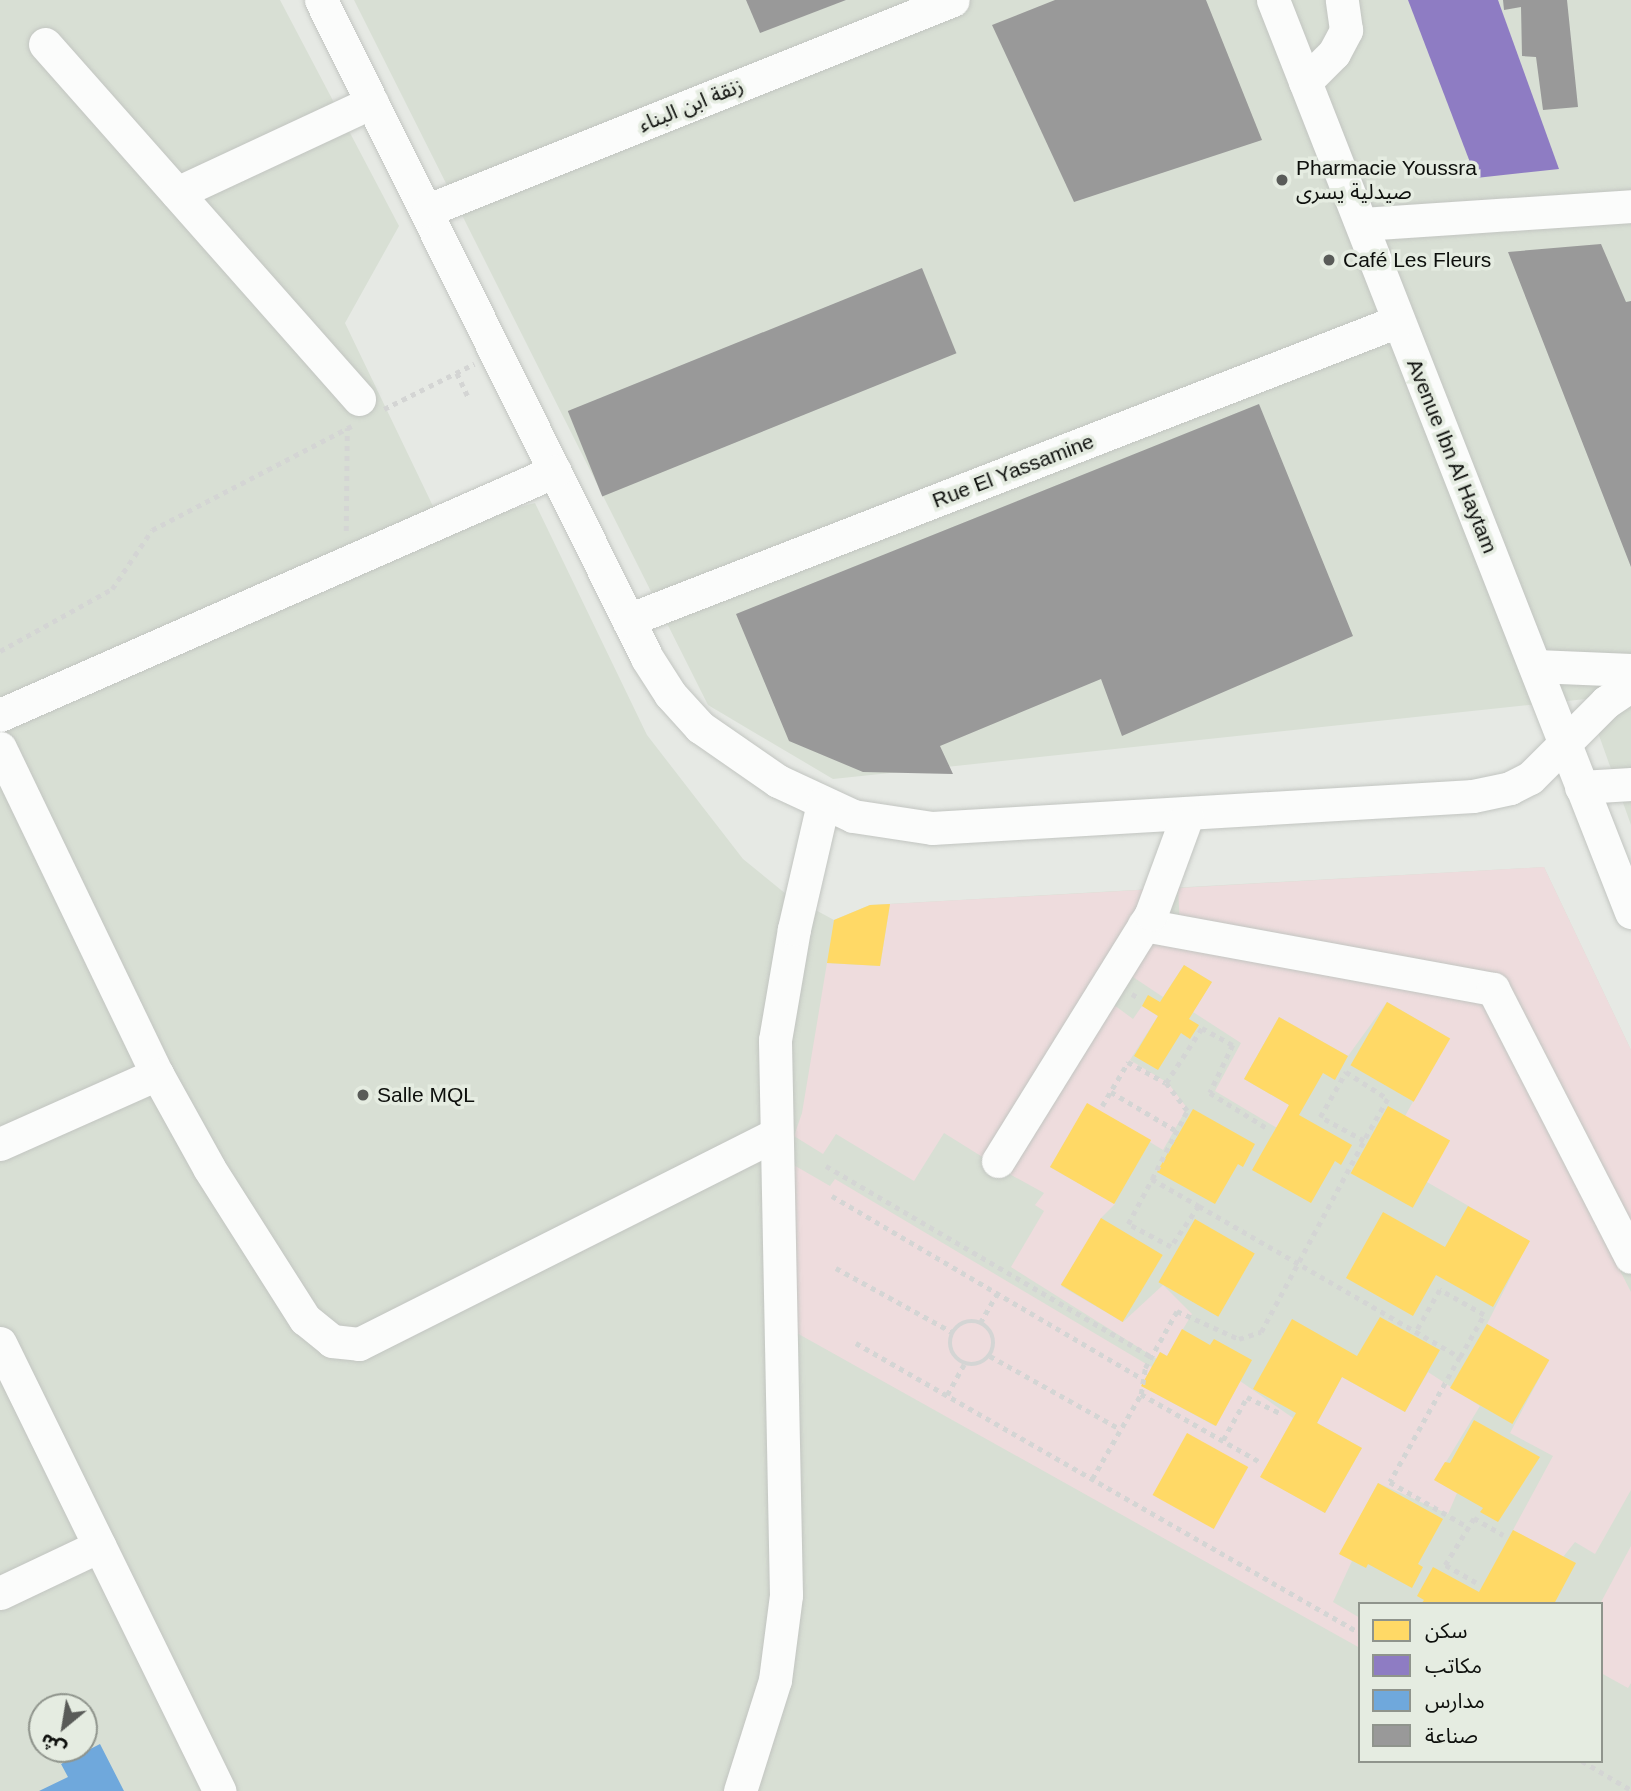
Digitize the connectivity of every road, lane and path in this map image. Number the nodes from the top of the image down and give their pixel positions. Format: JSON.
{"nodes":[{"id":1,"x":321,"y":0,"type":"edge"},
{"id":2,"x":953,"y":0,"type":"edge"},
{"id":3,"x":1273,"y":0,"type":"edge"},
{"id":4,"x":1342,"y":0,"type":"edge"},
{"id":5,"x":45,"y":44,"type":"dead end"},
{"id":6,"x":1306,"y":82,"type":"junction"},
{"id":7,"x":372,"y":102,"type":"junction"},
{"id":8,"x":177,"y":193,"type":"junction"},
{"id":9,"x":1631,"y":206,"type":"edge"},
{"id":10,"x":428,"y":210,"type":"junction"},
{"id":11,"x":1363,"y":224,"type":"junction"},
{"id":12,"x":1398,"y":321,"type":"junction"},
{"id":13,"x":497,"y":352,"type":"junction"},
{"id":14,"x":457,"y":373,"type":"junction"},
{"id":15,"x":468,"y":397,"type":"dead end"},
{"id":16,"x":359,"y":416,"type":"junction"},
{"id":17,"x":555,"y":471,"type":"junction"},
{"id":18,"x":346,"y":531,"type":"dead end"},
{"id":19,"x":628,"y":620,"type":"junction"},
{"id":20,"x":0,"y":651,"type":"edge"},
{"id":21,"x":1536,"y":666,"type":"junction"},
{"id":22,"x":1631,"y":670,"type":"edge"},
{"id":23,"x":1631,"y":685,"type":"edge"},
{"id":24,"x":0,"y":715,"type":"edge"},
{"id":25,"x":1566,"y":744,"type":"junction"},
{"id":26,"x":0,"y":748,"type":"edge"},
{"id":27,"x":1631,"y":784,"type":"edge"},
{"id":28,"x":1581,"y":787,"type":"junction"},
{"id":29,"x":823,"y":803,"type":"junction"},
{"id":30,"x":1187,"y":816,"type":"junction"},
{"id":31,"x":1631,"y":912,"type":"edge"},
{"id":32,"x":1144,"y":925,"type":"junction"},
{"id":33,"x":157,"y":1074,"type":"junction"},
{"id":34,"x":1166,"y":1083,"type":"junction"},
{"id":35,"x":1111,"y":1092,"type":"junction"},
{"id":36,"x":1102,"y":1106,"type":"dead end"},
{"id":37,"x":1267,"y":1128,"type":"dead end"},
{"id":38,"x":1175,"y":1130,"type":"junction"},
{"id":39,"x":774,"y":1135,"type":"junction"},
{"id":40,"x":1364,"y":1141,"type":"junction"},
{"id":41,"x":0,"y":1144,"type":"edge"},
{"id":42,"x":998,"y":1161,"type":"dead end"},
{"id":43,"x":826,"y":1166,"type":"dead end"},
{"id":44,"x":1152,"y":1179,"type":"junction"},
{"id":45,"x":832,"y":1196,"type":"dead end"},
{"id":46,"x":1199,"y":1206,"type":"junction"},
{"id":47,"x":1631,"y":1257,"type":"edge"},
{"id":48,"x":1300,"y":1264,"type":"junction"},
{"id":49,"x":836,"y":1268,"type":"dead end"},
{"id":50,"x":997,"y":1293,"type":"junction"},
{"id":51,"x":980,"y":1323,"type":"junction"},
{"id":52,"x":952,"y":1332,"type":"junction"},
{"id":53,"x":1416,"y":1332,"type":"junction"},
{"id":54,"x":0,"y":1343,"type":"edge"},
{"id":55,"x":856,"y":1343,"type":"dead end"},
{"id":56,"x":990,"y":1356,"type":"junction"},
{"id":57,"x":1151,"y":1357,"type":"junction"},
{"id":58,"x":1460,"y":1357,"type":"junction"},
{"id":59,"x":964,"y":1364,"type":"junction"},
{"id":60,"x":1141,"y":1378,"type":"junction"},
{"id":61,"x":1141,"y":1394,"type":"junction"},
{"id":62,"x":947,"y":1395,"type":"junction"},
{"id":63,"x":1282,"y":1414,"type":"dead end"},
{"id":64,"x":1121,"y":1429,"type":"junction"},
{"id":65,"x":1223,"y":1440,"type":"junction"},
{"id":66,"x":1260,"y":1462,"type":"dead end"},
{"id":67,"x":1092,"y":1479,"type":"junction"},
{"id":68,"x":1468,"y":1527,"type":"junction"},
{"id":69,"x":1504,"y":1535,"type":"dead end"},
{"id":70,"x":99,"y":1546,"type":"junction"},
{"id":71,"x":1476,"y":1583,"type":"dead end"},
{"id":72,"x":0,"y":1593,"type":"edge"},
{"id":73,"x":1358,"y":1632,"type":"edge"},
{"id":74,"x":1585,"y":1763,"type":"edge"},
{"id":75,"x":1631,"y":1790,"type":"edge"},
{"id":76,"x":219,"y":1791,"type":"edge"},
{"id":77,"x":740,"y":1791,"type":"edge"}],
"edges":[{"from":1,"to":7,"type":"street"},
{"from":2,"to":10,"type":"street","name":"زنقة ابن البناء"},
{"from":3,"to":6,"type":"street","name":"Avenue Ibn Al Haytam"},
{"from":4,"to":6,"type":"street"},
{"from":5,"to":8,"type":"street"},
{"from":6,"to":11,"type":"street","name":"Avenue Ibn Al Haytam"},
{"from":7,"to":8,"type":"street"},
{"from":7,"to":10,"type":"street"},
{"from":8,"to":16,"type":"street"},
{"from":9,"to":11,"type":"street"},
{"from":10,"to":13,"type":"street"},
{"from":11,"to":12,"type":"street","name":"Avenue Ibn Al Haytam"},
{"from":12,"to":19,"type":"street","name":"Rue El Yassamine"},
{"from":12,"to":21,"type":"street","name":"Avenue Ibn Al Haytam"},
{"from":13,"to":14,"type":"path"},
{"from":13,"to":17,"type":"street"},
{"from":14,"to":15,"type":"path"},
{"from":14,"to":16,"type":"path"},
{"from":16,"to":18,"type":"path"},
{"from":16,"to":20,"type":"path"},
{"from":17,"to":19,"type":"street"},
{"from":17,"to":24,"type":"street"},
{"from":19,"to":29,"type":"street"},
{"from":21,"to":22,"type":"street"},
{"from":21,"to":25,"type":"street","name":"Avenue Ibn Al Haytam"},
{"from":23,"to":25,"type":"street"},
{"from":25,"to":28,"type":"street","name":"Avenue Ibn Al Haytam"},
{"from":25,"to":30,"type":"street"},
{"from":26,"to":33,"type":"street"},
{"from":27,"to":28,"type":"street"},
{"from":28,"to":31,"type":"street","name":"Avenue Ibn Al Haytam"},
{"from":29,"to":30,"type":"street"},
{"from":29,"to":39,"type":"street"},
{"from":30,"to":32,"type":"street"},
{"from":32,"to":42,"type":"street"},
{"from":32,"to":47,"type":"street"},
{"from":33,"to":39,"type":"street"},
{"from":33,"to":41,"type":"street"},
{"from":34,"to":35,"type":"path"},
{"from":34,"to":37,"type":"path"},
{"from":34,"to":38,"type":"path"},
{"from":35,"to":36,"type":"path"},
{"from":35,"to":38,"type":"path"},
{"from":38,"to":44,"type":"path"},
{"from":39,"to":77,"type":"street"},
{"from":40,"to":40,"type":"path"},
{"from":40,"to":48,"type":"path"},
{"from":43,"to":57,"type":"path"},
{"from":44,"to":46,"type":"path"},
{"from":44,"to":46,"type":"path"},
{"from":45,"to":50,"type":"path"},
{"from":46,"to":48,"type":"path"},
{"from":48,"to":53,"type":"path"},
{"from":48,"to":57,"type":"path"},
{"from":49,"to":52,"type":"path"},
{"from":50,"to":51,"type":"path"},
{"from":50,"to":60,"type":"path"},
{"from":51,"to":52,"type":"path"},
{"from":51,"to":56,"type":"path"},
{"from":52,"to":59,"type":"path"},
{"from":53,"to":58,"type":"path"},
{"from":53,"to":58,"type":"path"},
{"from":54,"to":70,"type":"street"},
{"from":55,"to":62,"type":"path"},
{"from":56,"to":59,"type":"path"},
{"from":56,"to":64,"type":"path"},
{"from":57,"to":60,"type":"path"},
{"from":58,"to":68,"type":"path"},
{"from":59,"to":62,"type":"path"},
{"from":60,"to":61,"type":"path"},
{"from":61,"to":64,"type":"path"},
{"from":61,"to":65,"type":"path"},
{"from":62,"to":67,"type":"path"},
{"from":63,"to":65,"type":"path"},
{"from":64,"to":67,"type":"path"},
{"from":65,"to":66,"type":"path"},
{"from":67,"to":73,"type":"path"},
{"from":68,"to":69,"type":"path"},
{"from":68,"to":71,"type":"path"},
{"from":70,"to":72,"type":"street"},
{"from":70,"to":76,"type":"street"},
{"from":74,"to":75,"type":"path"}]}
